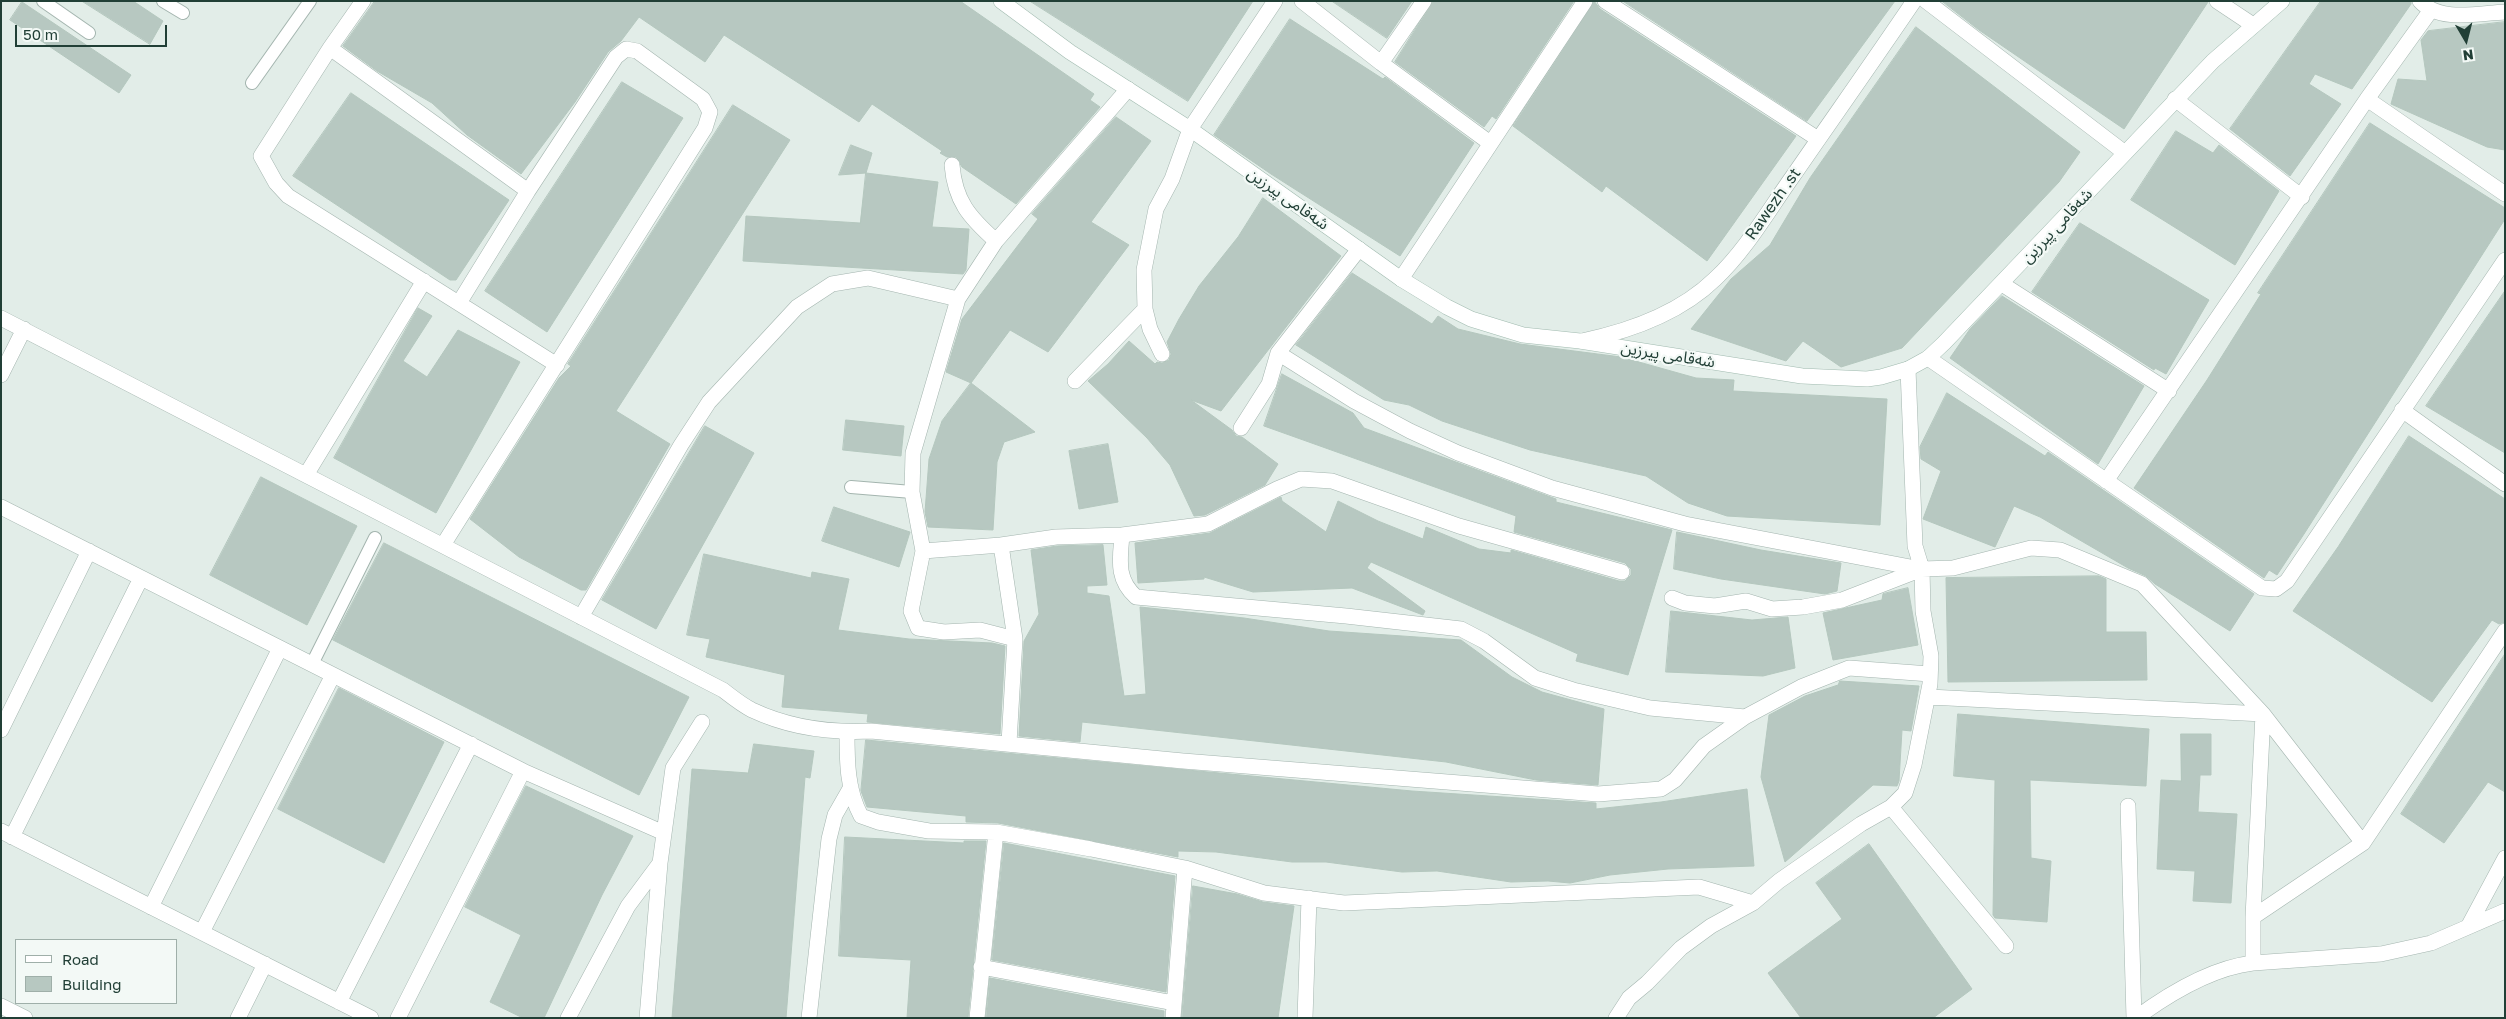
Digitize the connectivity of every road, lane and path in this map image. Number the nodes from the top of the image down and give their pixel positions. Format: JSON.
{"nodes":[{"id":1,"x":43,"y":1,"type":"edge"},
{"id":2,"x":163,"y":1,"type":"edge"},
{"id":3,"x":310,"y":1,"type":"edge"},
{"id":4,"x":363,"y":1,"type":"edge"},
{"id":5,"x":1001,"y":1,"type":"edge"},
{"id":6,"x":1275,"y":1,"type":"edge"},
{"id":7,"x":1302,"y":1,"type":"edge"},
{"id":8,"x":1424,"y":1,"type":"edge"},
{"id":9,"x":1584,"y":1,"type":"edge"},
{"id":10,"x":1605,"y":1,"type":"edge"},
{"id":11,"x":1914,"y":1,"type":"edge"},
{"id":12,"x":1926,"y":1,"type":"edge"},
{"id":13,"x":2217,"y":1,"type":"edge"},
{"id":14,"x":2282,"y":1,"type":"edge"},
{"id":15,"x":2426,"y":6,"type":"edge"},
{"id":16,"x":2505,"y":12,"type":"edge"},
{"id":17,"x":183,"y":13,"type":"dead end"},
{"id":18,"x":2253,"y":25,"type":"junction"},
{"id":19,"x":89,"y":33,"type":"dead end"},
{"id":20,"x":330,"y":48,"type":"junction"},
{"id":21,"x":1381,"y":63,"type":"junction"},
{"id":22,"x":252,"y":83,"type":"dead end"},
{"id":23,"x":1128,"y":88,"type":"junction"},
{"id":24,"x":2175,"y":99,"type":"junction"},
{"id":25,"x":2367,"y":99,"type":"junction"},
{"id":26,"x":1190,"y":129,"type":"junction"},
{"id":27,"x":1818,"y":139,"type":"junction"},
{"id":28,"x":1490,"y":143,"type":"junction"},
{"id":29,"x":2125,"y":153,"type":"junction"},
{"id":30,"x":952,"y":164,"type":"dead end"},
{"id":31,"x":528,"y":191,"type":"junction"},
{"id":32,"x":2505,"y":194,"type":"edge"},
{"id":33,"x":2302,"y":197,"type":"junction"},
{"id":34,"x":996,"y":241,"type":"junction"},
{"id":35,"x":1359,"y":249,"type":"junction"},
{"id":36,"x":2505,"y":260,"type":"edge"},
{"id":37,"x":1401,"y":279,"type":"junction"},
{"id":38,"x":424,"y":281,"type":"junction"},
{"id":39,"x":2002,"y":284,"type":"junction"},
{"id":40,"x":958,"y":299,"type":"junction"},
{"id":41,"x":459,"y":304,"type":"junction"},
{"id":42,"x":1145,"y":308,"type":"junction"},
{"id":43,"x":1,"y":318,"type":"edge"},
{"id":44,"x":24,"y":329,"type":"junction"},
{"id":45,"x":1580,"y":341,"type":"junction"},
{"id":46,"x":1278,"y":353,"type":"junction"},
{"id":47,"x":1162,"y":354,"type":"dead end"},
{"id":48,"x":1928,"y":358,"type":"junction"},
{"id":49,"x":557,"y":364,"type":"junction"},
{"id":50,"x":1908,"y":369,"type":"junction"},
{"id":51,"x":1,"y":375,"type":"edge"},
{"id":52,"x":1075,"y":381,"type":"dead end"},
{"id":53,"x":2168,"y":391,"type":"junction"},
{"id":54,"x":2402,"y":410,"type":"junction"},
{"id":55,"x":1241,"y":428,"type":"dead end"},
{"id":56,"x":306,"y":474,"type":"junction"},
{"id":57,"x":2106,"y":481,"type":"junction"},
{"id":58,"x":2505,"y":484,"type":"edge"},
{"id":59,"x":851,"y":487,"type":"dead end"},
{"id":60,"x":912,"y":492,"type":"junction"},
{"id":61,"x":1,"y":507,"type":"edge"},
{"id":62,"x":1122,"y":535,"type":"junction"},
{"id":63,"x":375,"y":538,"type":"dead end"},
{"id":64,"x":443,"y":545,"type":"junction"},
{"id":65,"x":1001,"y":545,"type":"junction"},
{"id":66,"x":923,"y":551,"type":"junction"},
{"id":67,"x":89,"y":552,"type":"junction"},
{"id":68,"x":1922,"y":570,"type":"junction"},
{"id":69,"x":1622,"y":572,"type":"dead end"},
{"id":70,"x":141,"y":578,"type":"junction"},
{"id":71,"x":1672,"y":598,"type":"dead end"},
{"id":72,"x":581,"y":617,"type":"junction"},
{"id":73,"x":2505,"y":631,"type":"edge"},
{"id":74,"x":1015,"y":639,"type":"junction"},
{"id":75,"x":280,"y":648,"type":"junction"},
{"id":76,"x":312,"y":664,"type":"junction"},
{"id":77,"x":1930,"y":674,"type":"junction"},
{"id":78,"x":333,"y":675,"type":"junction"},
{"id":79,"x":1929,"y":696,"type":"junction"},
{"id":80,"x":2264,"y":714,"type":"junction"},
{"id":81,"x":1745,"y":717,"type":"junction"},
{"id":82,"x":702,"y":722,"type":"dead end"},
{"id":83,"x":1,"y":730,"type":"edge"},
{"id":84,"x":847,"y":732,"type":"junction"},
{"id":85,"x":1009,"y":743,"type":"junction"},
{"id":86,"x":471,"y":744,"type":"junction"},
{"id":87,"x":523,"y":771,"type":"junction"},
{"id":88,"x":851,"y":787,"type":"junction"},
{"id":89,"x":2128,"y":806,"type":"dead end"},
{"id":90,"x":1891,"y":807,"type":"junction"},
{"id":91,"x":996,"y":832,"type":"junction"},
{"id":92,"x":664,"y":833,"type":"junction"},
{"id":93,"x":7,"y":834,"type":"edge"},
{"id":94,"x":2363,"y":843,"type":"junction"},
{"id":95,"x":2505,"y":858,"type":"edge"},
{"id":96,"x":660,"y":863,"type":"junction"},
{"id":97,"x":1185,"y":868,"type":"junction"},
{"id":98,"x":1309,"y":898,"type":"junction"},
{"id":99,"x":1753,"y":903,"type":"junction"},
{"id":100,"x":151,"y":906,"type":"junction"},
{"id":101,"x":2505,"y":911,"type":"edge"},
{"id":102,"x":2253,"y":917,"type":"junction"},
{"id":103,"x":2468,"y":927,"type":"junction"},
{"id":104,"x":202,"y":932,"type":"junction"},
{"id":105,"x":2006,"y":946,"type":"dead end"},
{"id":106,"x":265,"y":964,"type":"junction"},
{"id":107,"x":2253,"y":964,"type":"junction"},
{"id":108,"x":981,"y":967,"type":"junction"},
{"id":109,"x":339,"y":1002,"type":"junction"},
{"id":110,"x":1,"y":1006,"type":"edge"},
{"id":111,"x":1174,"y":1010,"type":"edge"},
{"id":112,"x":25,"y":1018,"type":"edge"},
{"id":113,"x":238,"y":1018,"type":"edge"},
{"id":114,"x":371,"y":1018,"type":"edge"},
{"id":115,"x":398,"y":1018,"type":"edge"},
{"id":116,"x":568,"y":1018,"type":"edge"},
{"id":117,"x":647,"y":1018,"type":"edge"},
{"id":118,"x":809,"y":1018,"type":"edge"},
{"id":119,"x":977,"y":1018,"type":"edge"},
{"id":120,"x":1305,"y":1018,"type":"edge"},
{"id":121,"x":1616,"y":1018,"type":"edge"},
{"id":122,"x":2135,"y":1018,"type":"edge"}],
"edges":[{"from":1,"to":19,"type":"lane"},
{"from":2,"to":17,"type":"lane"},
{"from":3,"to":22,"type":"lane"},
{"from":4,"to":20,"type":"street"},
{"from":5,"to":23,"type":"street","name":"شەقامی پیرزین"},
{"from":6,"to":26,"type":"street"},
{"from":7,"to":21,"type":"street"},
{"from":8,"to":21,"type":"street"},
{"from":9,"to":28,"type":"street"},
{"from":10,"to":27,"type":"street"},
{"from":11,"to":27,"type":"street","name":"Rawezh .st"},
{"from":12,"to":29,"type":"street"},
{"from":13,"to":18,"type":"street"},
{"from":14,"to":18,"type":"street","name":"شەقامی پیرزین"},
{"from":15,"to":16,"type":"street"},
{"from":15,"to":25,"type":"street"},
{"from":18,"to":24,"type":"street","name":"شەقامی پیرزین"},
{"from":20,"to":31,"type":"street"},
{"from":20,"to":38,"type":"street"},
{"from":21,"to":28,"type":"street"},
{"from":23,"to":26,"type":"street","name":"شەقامی پیرزین"},
{"from":23,"to":34,"type":"street"},
{"from":24,"to":29,"type":"street","name":"شەقامی پیرزین"},
{"from":24,"to":33,"type":"street"},
{"from":25,"to":32,"type":"street"},
{"from":25,"to":33,"type":"street"},
{"from":26,"to":35,"type":"street","name":"شەقامی پیرزین"},
{"from":26,"to":42,"type":"street"},
{"from":27,"to":45,"type":"street","name":"Rawezh .st"},
{"from":28,"to":37,"type":"street"},
{"from":29,"to":39,"type":"street","name":"شەقامی پیرزین"},
{"from":30,"to":34,"type":"street"},
{"from":31,"to":41,"type":"street"},
{"from":31,"to":49,"type":"street"},
{"from":33,"to":53,"type":"street"},
{"from":34,"to":40,"type":"street"},
{"from":35,"to":37,"type":"street","name":"شەقامی پیرزین"},
{"from":35,"to":46,"type":"street"},
{"from":36,"to":54,"type":"street"},
{"from":37,"to":45,"type":"street","name":"شەقامی پیرزین"},
{"from":38,"to":41,"type":"street"},
{"from":38,"to":56,"type":"street"},
{"from":39,"to":48,"type":"street","name":"شەقامی پیرزین"},
{"from":39,"to":53,"type":"street"},
{"from":40,"to":60,"type":"street"},
{"from":40,"to":72,"type":"street"},
{"from":41,"to":49,"type":"street"},
{"from":42,"to":47,"type":"street"},
{"from":42,"to":52,"type":"street"},
{"from":43,"to":44,"type":"street"},
{"from":44,"to":51,"type":"street"},
{"from":44,"to":56,"type":"street"},
{"from":45,"to":50,"type":"street","name":"شەقامی پیرزین"},
{"from":46,"to":55,"type":"street"},
{"from":46,"to":68,"type":"street"},
{"from":48,"to":50,"type":"street","name":"شەقامی پیرزین"},
{"from":48,"to":57,"type":"street"},
{"from":49,"to":64,"type":"street"},
{"from":50,"to":68,"type":"street"},
{"from":53,"to":57,"type":"street"},
{"from":54,"to":57,"type":"street"},
{"from":54,"to":58,"type":"street"},
{"from":56,"to":64,"type":"street"},
{"from":59,"to":60,"type":"lane"},
{"from":60,"to":66,"type":"street"},
{"from":61,"to":67,"type":"street"},
{"from":62,"to":65,"type":"street"},
{"from":62,"to":69,"type":"street"},
{"from":62,"to":81,"type":"street"},
{"from":63,"to":76,"type":"lane"},
{"from":64,"to":72,"type":"street"},
{"from":65,"to":66,"type":"street"},
{"from":65,"to":74,"type":"street"},
{"from":66,"to":74,"type":"street"},
{"from":67,"to":70,"type":"street"},
{"from":67,"to":83,"type":"street"},
{"from":68,"to":71,"type":"street"},
{"from":68,"to":77,"type":"street"},
{"from":68,"to":80,"type":"street"},
{"from":70,"to":75,"type":"street"},
{"from":70,"to":93,"type":"street"},
{"from":72,"to":84,"type":"street"},
{"from":73,"to":94,"type":"street"},
{"from":74,"to":85,"type":"street"},
{"from":75,"to":76,"type":"street"},
{"from":75,"to":100,"type":"street"},
{"from":76,"to":78,"type":"street"},
{"from":77,"to":79,"type":"street"},
{"from":77,"to":81,"type":"street"},
{"from":78,"to":86,"type":"street"},
{"from":78,"to":104,"type":"street"},
{"from":79,"to":80,"type":"street"},
{"from":79,"to":90,"type":"street"},
{"from":80,"to":94,"type":"street"},
{"from":80,"to":102,"type":"street"},
{"from":81,"to":85,"type":"street"},
{"from":82,"to":92,"type":"street"},
{"from":84,"to":85,"type":"street"},
{"from":84,"to":88,"type":"street"},
{"from":86,"to":87,"type":"street"},
{"from":86,"to":109,"type":"street"},
{"from":87,"to":92,"type":"street"},
{"from":87,"to":115,"type":"street"},
{"from":88,"to":91,"type":"street"},
{"from":88,"to":118,"type":"street"},
{"from":89,"to":122,"type":"street"},
{"from":90,"to":99,"type":"street"},
{"from":90,"to":105,"type":"street"},
{"from":91,"to":97,"type":"street"},
{"from":91,"to":108,"type":"street"},
{"from":92,"to":96,"type":"street"},
{"from":93,"to":100,"type":"street"},
{"from":94,"to":102,"type":"street"},
{"from":95,"to":103,"type":"street"},
{"from":96,"to":116,"type":"street"},
{"from":96,"to":117,"type":"street"},
{"from":97,"to":98,"type":"street"},
{"from":97,"to":111,"type":"street"},
{"from":98,"to":99,"type":"street"},
{"from":98,"to":120,"type":"street"},
{"from":99,"to":121,"type":"street"},
{"from":100,"to":104,"type":"street"},
{"from":101,"to":103,"type":"street"},
{"from":102,"to":107,"type":"street"},
{"from":103,"to":107,"type":"street"},
{"from":104,"to":106,"type":"street"},
{"from":106,"to":109,"type":"street"},
{"from":106,"to":113,"type":"street"},
{"from":107,"to":122,"type":"street"},
{"from":108,"to":111,"type":"street"},
{"from":108,"to":119,"type":"street"},
{"from":109,"to":114,"type":"street"},
{"from":110,"to":112,"type":"street"}]}
